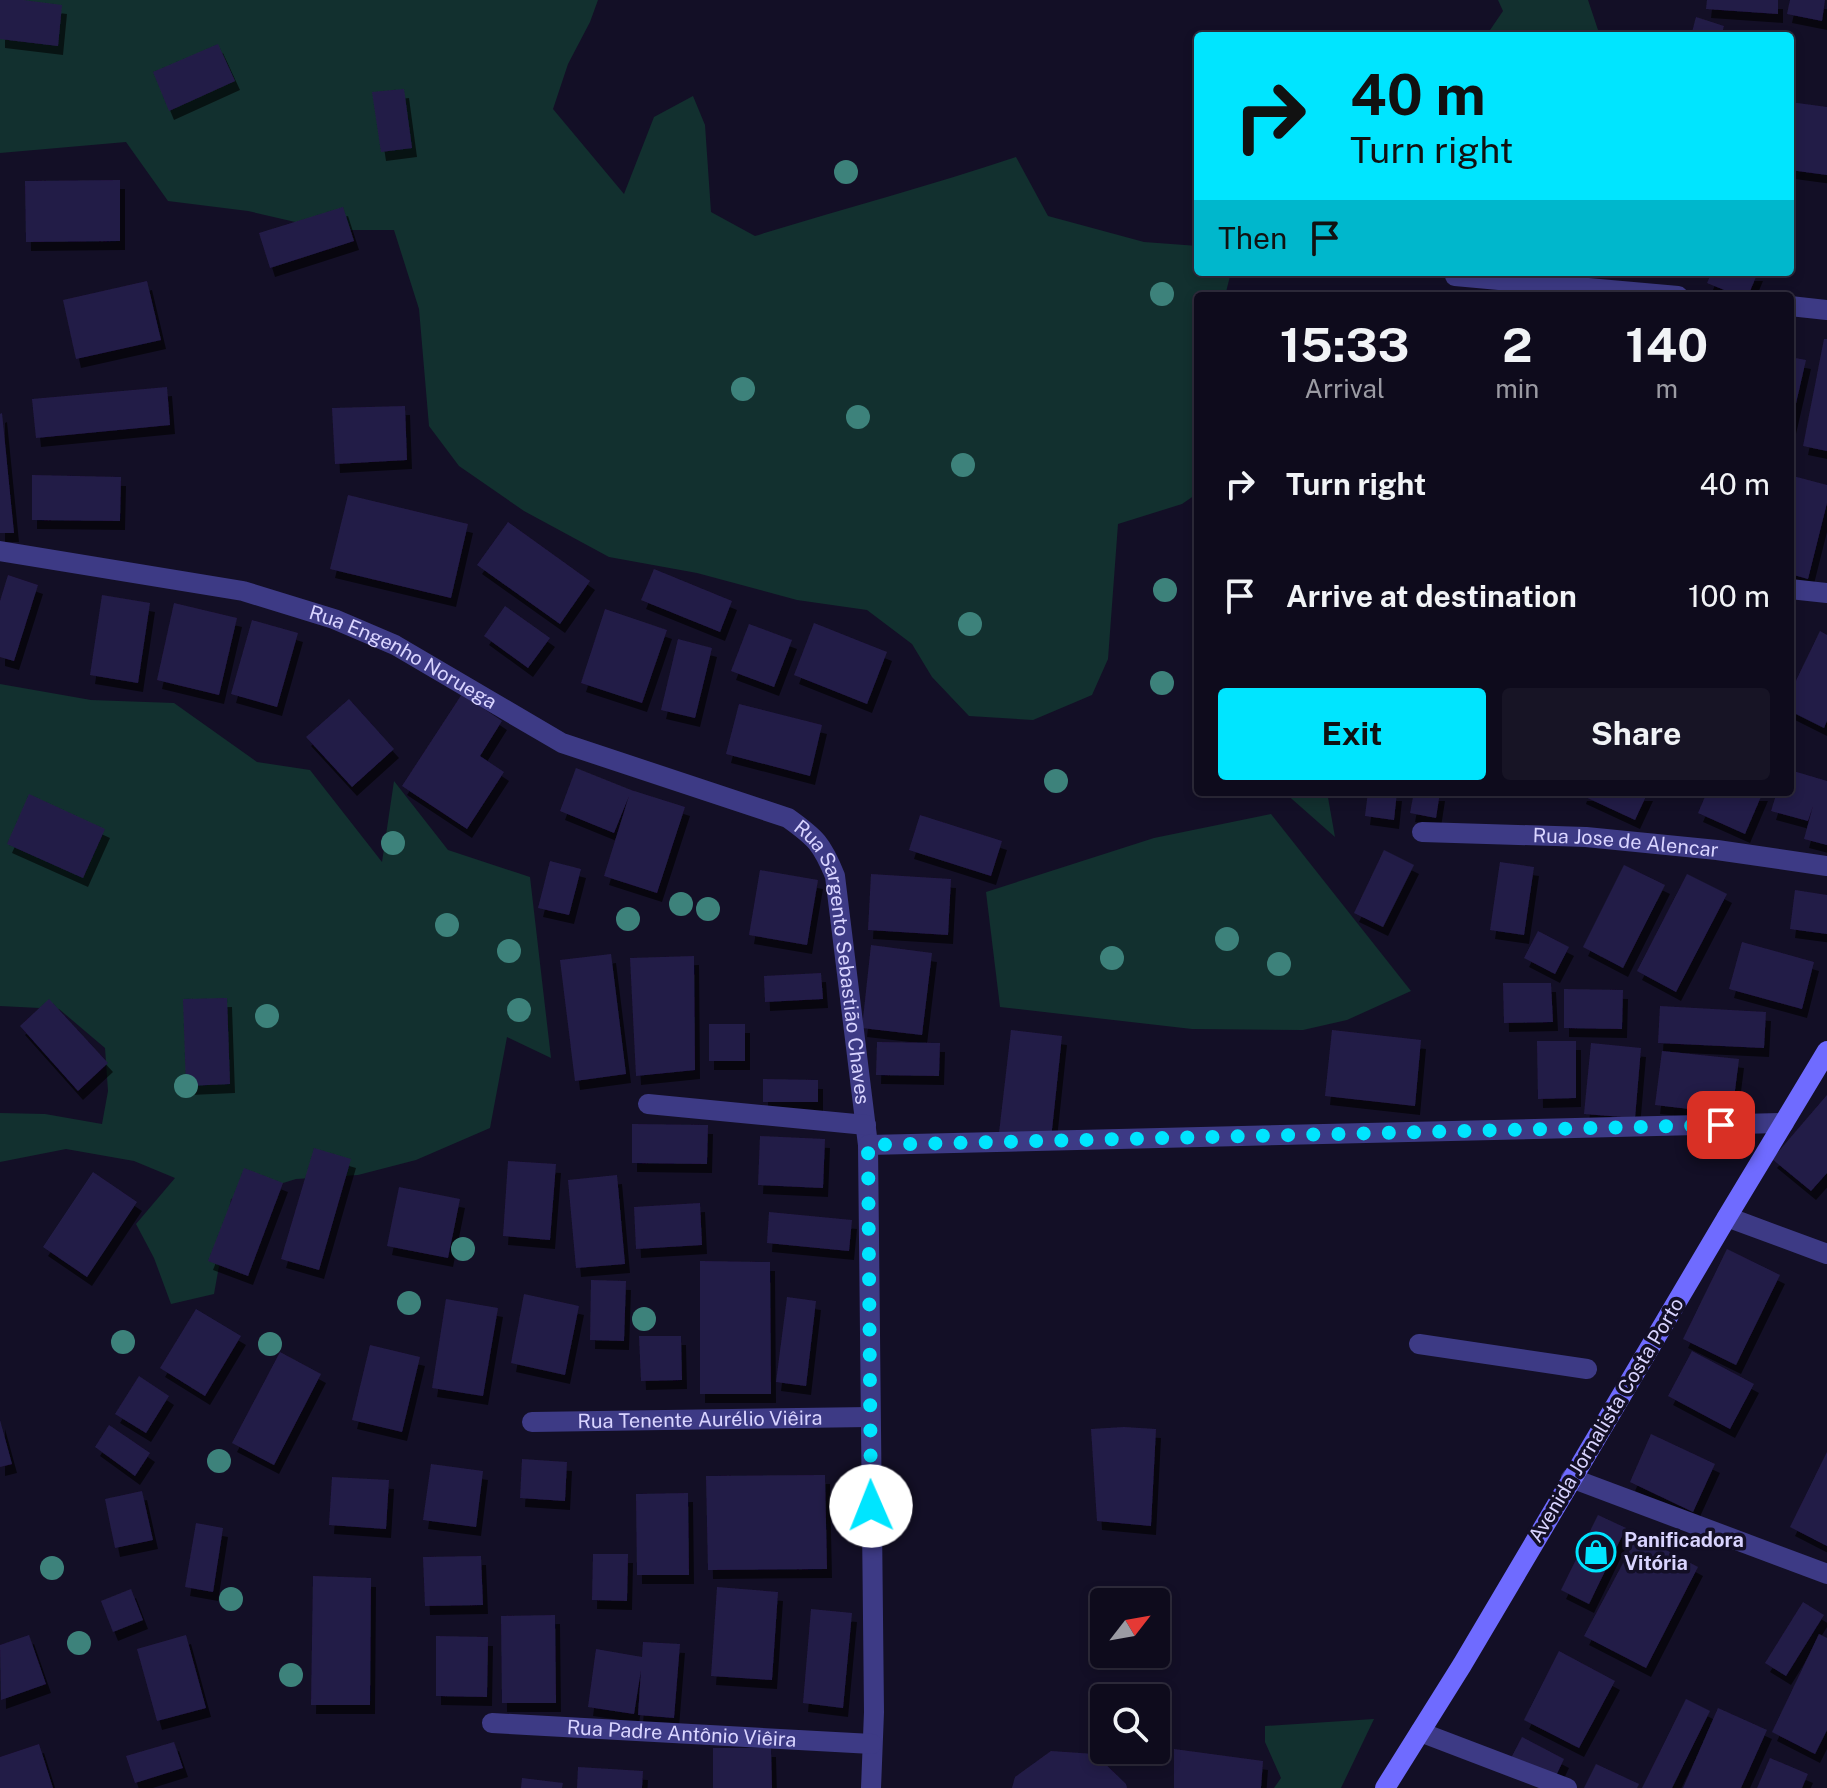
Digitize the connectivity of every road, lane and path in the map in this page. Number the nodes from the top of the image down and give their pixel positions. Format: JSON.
{"nodes":[{"id":1,"x":1455,"y":276,"type":"dead end"},
{"id":2,"x":1633,"y":292,"type":"edge"},
{"id":3,"x":1794,"y":306,"type":"edge"},
{"id":4,"x":1827,"y":310,"type":"edge"},
{"id":5,"x":0,"y":551,"type":"edge"},
{"id":6,"x":1794,"y":589,"type":"edge"},
{"id":7,"x":1827,"y":593,"type":"edge"},
{"id":8,"x":788,"y":818,"type":"joint"},
{"id":9,"x":1422,"y":832,"type":"dead end"},
{"id":10,"x":1827,"y":866,"type":"edge"},
{"id":11,"x":1827,"y":1051,"type":"edge"},
{"id":12,"x":648,"y":1104,"type":"dead end"},
{"id":13,"x":1784,"y":1123,"type":"junction"},
{"id":14,"x":867,"y":1135,"type":"junction"},
{"id":15,"x":1727,"y":1217,"type":"junction"},
{"id":16,"x":1823,"y":1247,"type":"edge"},
{"id":17,"x":1419,"y":1344,"type":"dead end"},
{"id":18,"x":1587,"y":1369,"type":"dead end"},
{"id":19,"x":870,"y":1417,"type":"junction"},
{"id":20,"x":532,"y":1422,"type":"dead end"},
{"id":21,"x":1571,"y":1478,"type":"junction"},
{"id":22,"x":1827,"y":1574,"type":"edge"},
{"id":23,"x":492,"y":1723,"type":"dead end"},
{"id":24,"x":1420,"y":1732,"type":"junction"},
{"id":25,"x":872,"y":1744,"type":"junction"},
{"id":26,"x":871,"y":1788,"type":"edge"},
{"id":27,"x":1385,"y":1788,"type":"edge"},
{"id":28,"x":1567,"y":1788,"type":"edge"}],
"edges":[{"from":1,"to":2,"type":"street"},
{"from":3,"to":4,"type":"street"},
{"from":5,"to":8,"type":"street","name":"Rua Engenho Noruega"},
{"from":6,"to":7,"type":"street"},
{"from":8,"to":14,"type":"street","name":"Rua Sargento Sebastião Chaves"},
{"from":9,"to":10,"type":"street","name":"Rua Jose de Alencar"},
{"from":11,"to":13,"type":"main road","name":"Avenida Jornalista Costa Porto"},
{"from":12,"to":14,"type":"street"},
{"from":13,"to":14,"type":"street"},
{"from":13,"to":15,"type":"main road","name":"Avenida Jornalista Costa Porto"},
{"from":14,"to":19,"type":"street","name":"Rua Sargento Sebastião Chaves"},
{"from":15,"to":16,"type":"street"},
{"from":15,"to":21,"type":"main road","name":"Avenida Jornalista Costa Porto"},
{"from":17,"to":18,"type":"street"},
{"from":19,"to":20,"type":"street","name":"Rua Tenente Aurélio Viêira"},
{"from":19,"to":25,"type":"street","name":"Rua Sargento Sebastião Chaves"},
{"from":21,"to":22,"type":"street"},
{"from":21,"to":24,"type":"main road","name":"Avenida Jornalista Costa Porto"},
{"from":23,"to":25,"type":"street","name":"Rua Padre Antônio Viêira"},
{"from":24,"to":27,"type":"main road","name":"Avenida Jornalista Costa Porto"},
{"from":24,"to":28,"type":"street"},
{"from":25,"to":26,"type":"street","name":"Rua Sargento Sebastião Chaves"}]}
